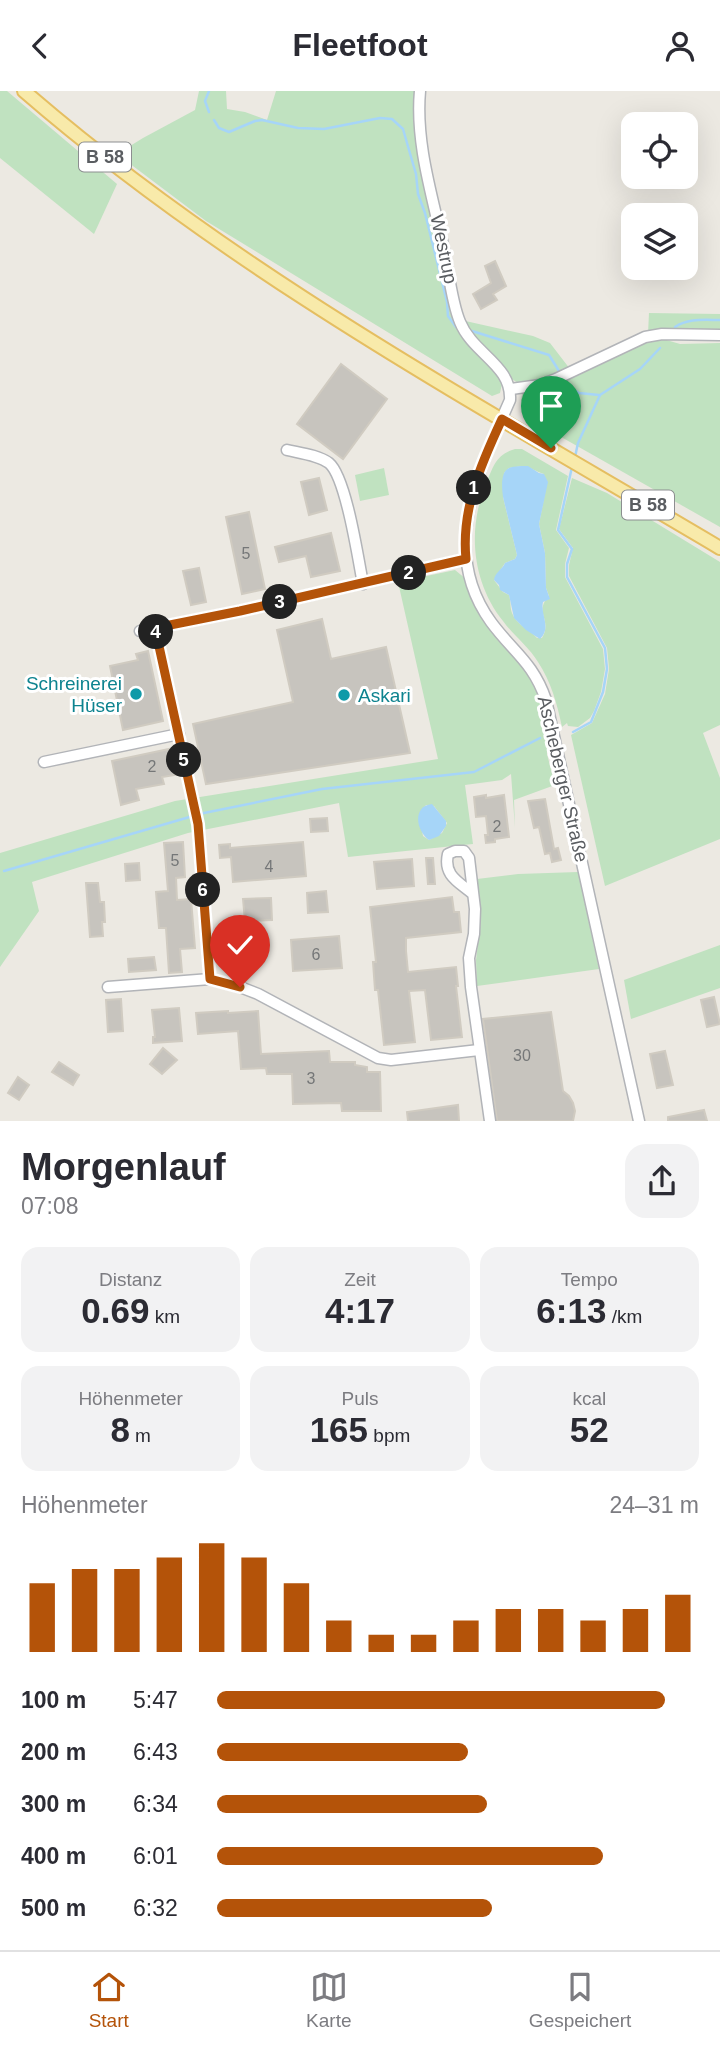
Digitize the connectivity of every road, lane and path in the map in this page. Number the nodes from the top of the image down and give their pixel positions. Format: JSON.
{"nodes":[{"id":1,"x":24,"y":91,"type":"edge"},
{"id":2,"x":419,"y":91,"type":"edge"},
{"id":3,"x":720,"y":335,"type":"edge"},
{"id":4,"x":511,"y":389,"type":"junction"},
{"id":5,"x":502,"y":419,"type":"junction"},
{"id":6,"x":287,"y":450,"type":"dead end"},
{"id":7,"x":720,"y":548,"type":"edge"},
{"id":8,"x":466,"y":559,"type":"junction"},
{"id":9,"x":363,"y":583,"type":"junction"},
{"id":10,"x":155,"y":628,"type":"junction"},
{"id":11,"x":140,"y":631,"type":"dead end"},
{"id":12,"x":179,"y":734,"type":"junction"},
{"id":13,"x":44,"y":762,"type":"dead end"},
{"id":14,"x":473,"y":894,"type":"dead end"},
{"id":15,"x":210,"y":979,"type":"junction"},
{"id":16,"x":108,"y":987,"type":"dead end"},
{"id":17,"x":479,"y":1050,"type":"junction"},
{"id":18,"x":490,"y":1121,"type":"edge"},
{"id":19,"x":639,"y":1121,"type":"edge"}],
"edges":[{"from":1,"to":5,"type":"main road","number":"B 58"},
{"from":2,"to":4,"type":"street","name":"Westrup"},
{"from":3,"to":4,"type":"street"},
{"from":4,"to":5,"type":"street"},
{"from":5,"to":7,"type":"main road","number":"B 58"},
{"from":5,"to":8,"type":"street","name":"Ascheberger Straße"},
{"from":6,"to":9,"type":"street"},
{"from":8,"to":9,"type":"street"},
{"from":8,"to":19,"type":"street","name":"Ascheberger Straße"},
{"from":9,"to":10,"type":"street"},
{"from":10,"to":11,"type":"street"},
{"from":10,"to":12,"type":"street"},
{"from":12,"to":13,"type":"street"},
{"from":12,"to":15,"type":"street"},
{"from":14,"to":17,"type":"street"},
{"from":15,"to":16,"type":"street"},
{"from":15,"to":17,"type":"street"},
{"from":17,"to":18,"type":"street"}]}
